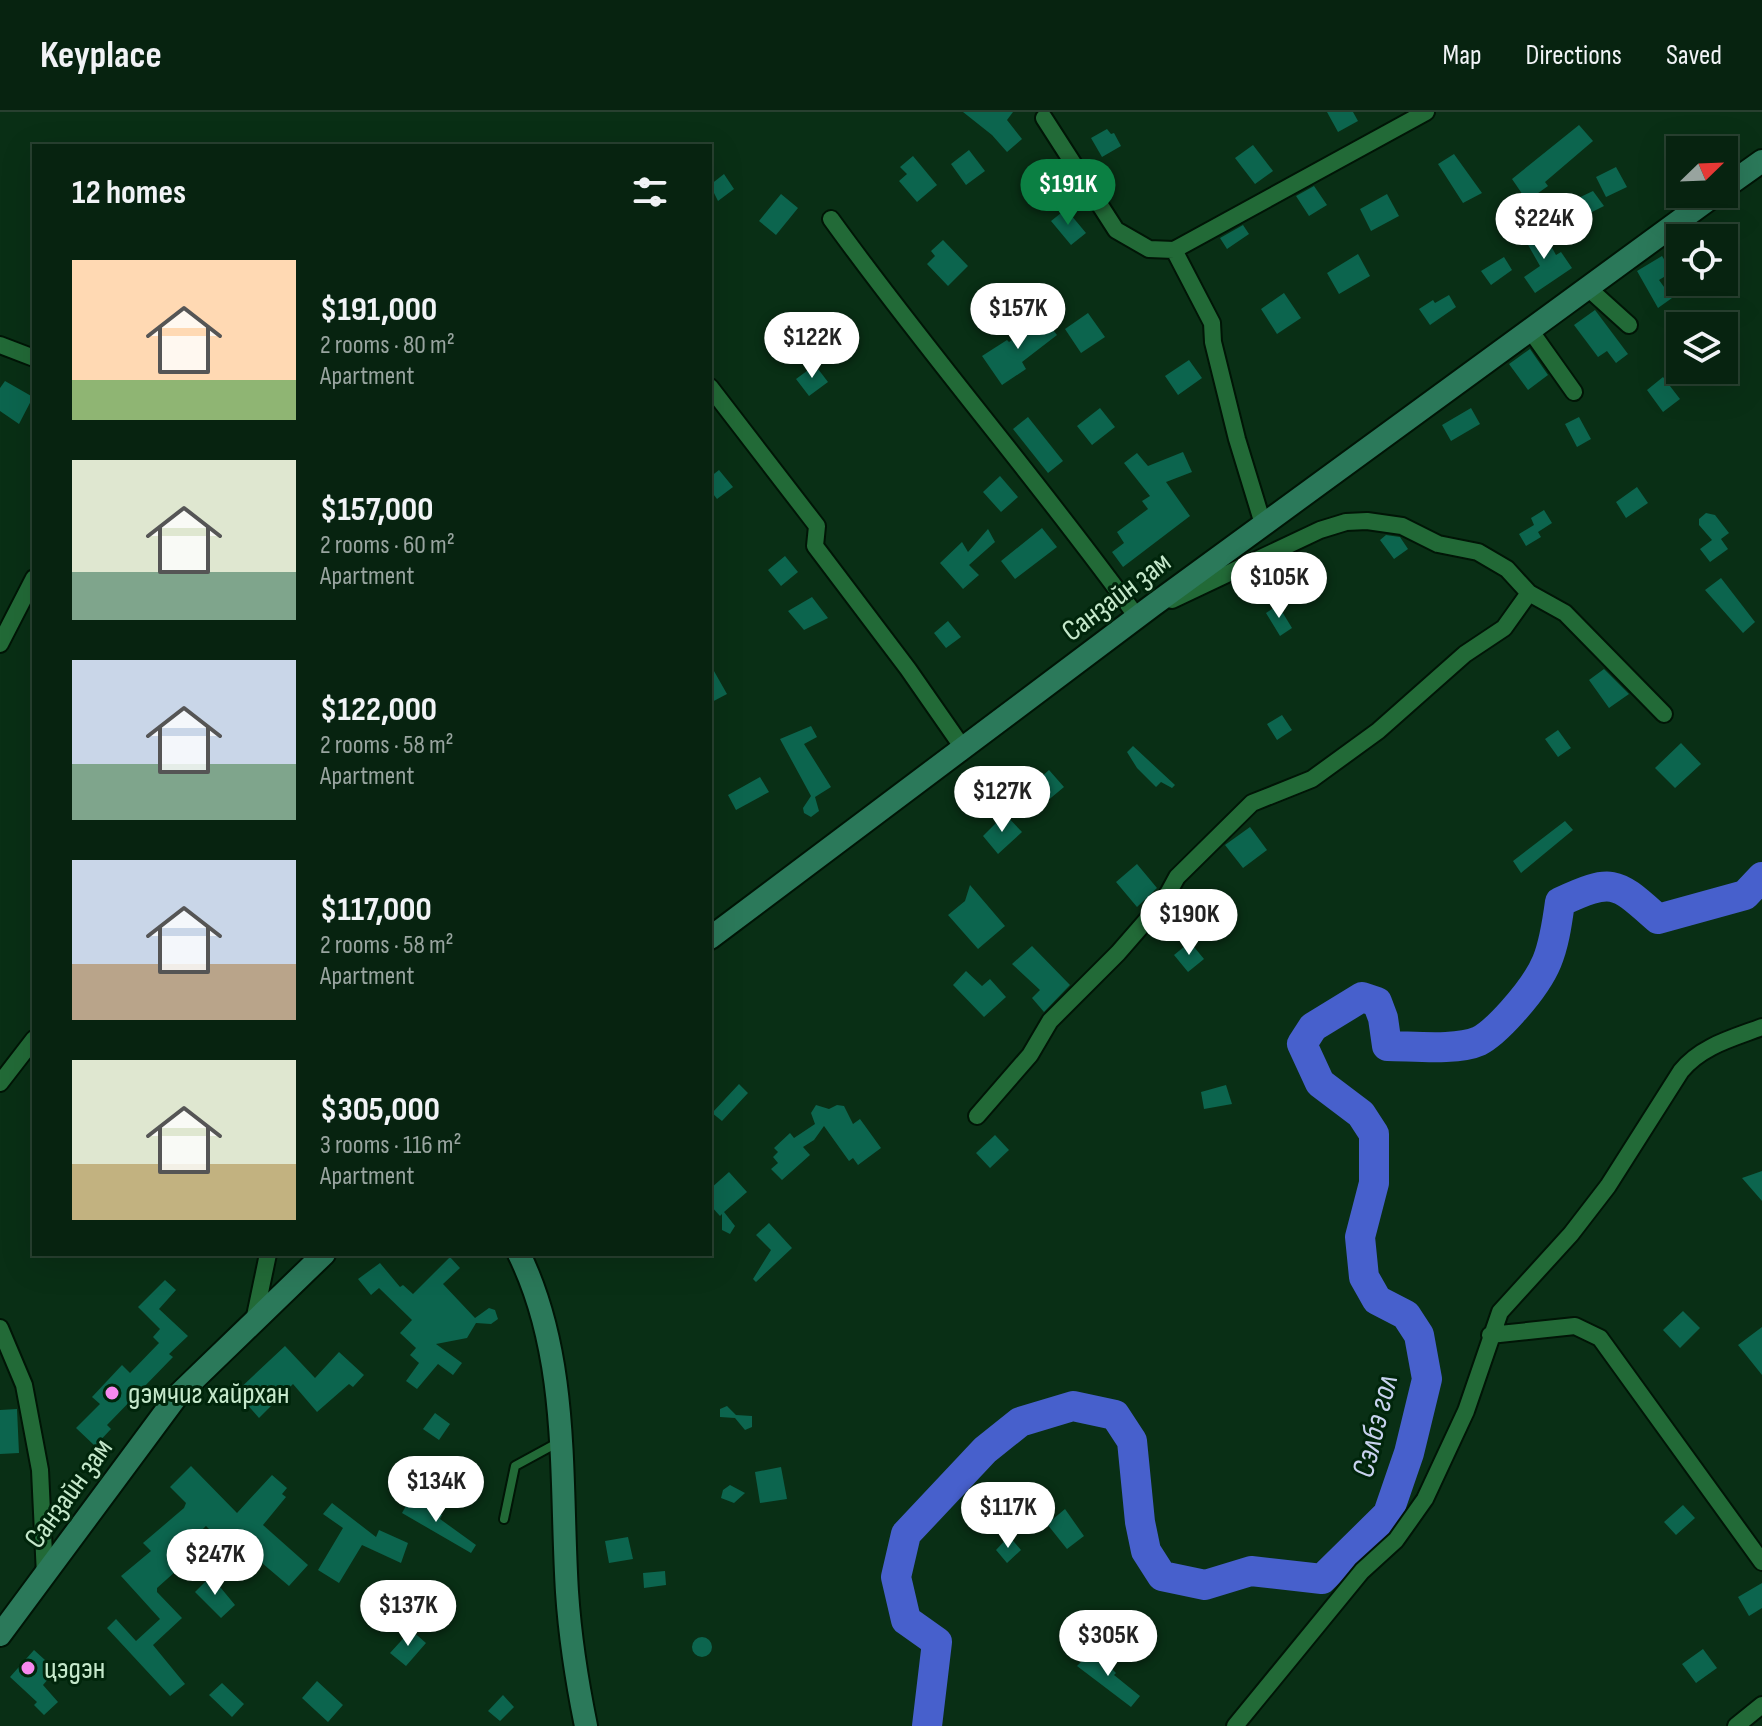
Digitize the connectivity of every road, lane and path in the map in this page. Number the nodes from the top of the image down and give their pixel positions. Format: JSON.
{"nodes":[{"id":1,"x":1426,"y":112,"type":"edge"},
{"id":2,"x":1044,"y":118,"type":"dead end"},
{"id":3,"x":1762,"y":161,"type":"edge"},
{"id":4,"x":1738,"y":178,"type":"edge"},
{"id":5,"x":1697,"y":208,"type":"edge"},
{"id":6,"x":831,"y":219,"type":"dead end"},
{"id":7,"x":1174,"y":250,"type":"junction"},
{"id":8,"x":1588,"y":288,"type":"junction"},
{"id":9,"x":1629,"y":325,"type":"dead end"},
{"id":10,"x":1530,"y":330,"type":"junction"},
{"id":11,"x":0,"y":345,"type":"edge"},
{"id":12,"x":32,"y":357,"type":"edge"},
{"id":13,"x":712,"y":390,"type":"edge"},
{"id":14,"x":1574,"y":392,"type":"dead end"},
{"id":15,"x":1263,"y":524,"type":"junction"},
{"id":16,"x":32,"y":582,"type":"edge"},
{"id":17,"x":1529,"y":593,"type":"junction"},
{"id":18,"x":1144,"y":612,"type":"junction"},
{"id":19,"x":0,"y":644,"type":"edge"},
{"id":20,"x":1664,"y":714,"type":"dead end"},
{"id":21,"x":963,"y":748,"type":"junction"},
{"id":22,"x":712,"y":936,"type":"edge"},
{"id":23,"x":1762,"y":1027,"type":"edge"},
{"id":24,"x":32,"y":1042,"type":"edge"},
{"id":25,"x":0,"y":1083,"type":"edge"},
{"id":26,"x":977,"y":1116,"type":"dead end"},
{"id":27,"x":268,"y":1256,"type":"edge"},
{"id":28,"x":322,"y":1256,"type":"edge"},
{"id":29,"x":520,"y":1256,"type":"edge"},
{"id":30,"x":254,"y":1321,"type":"junction"},
{"id":31,"x":0,"y":1328,"type":"edge"},
{"id":32,"x":1490,"y":1335,"type":"junction"},
{"id":33,"x":560,"y":1442,"type":"junction"},
{"id":34,"x":504,"y":1519,"type":"dead end"},
{"id":35,"x":1760,"y":1556,"type":"edge"},
{"id":36,"x":45,"y":1575,"type":"junction"},
{"id":37,"x":0,"y":1635,"type":"edge"},
{"id":38,"x":1762,"y":1705,"type":"edge"},
{"id":39,"x":586,"y":1726,"type":"edge"},
{"id":40,"x":1235,"y":1726,"type":"edge"},
{"id":41,"x":1736,"y":1726,"type":"edge"}],
"edges":[{"from":1,"to":7,"type":"street"},
{"from":2,"to":7,"type":"street"},
{"from":3,"to":4,"type":"main road"},
{"from":5,"to":8,"type":"main road","name":"Санзайн зам"},
{"from":6,"to":18,"type":"street"},
{"from":7,"to":15,"type":"street"},
{"from":8,"to":9,"type":"street"},
{"from":8,"to":10,"type":"main road","name":"Санзайн зам"},
{"from":10,"to":14,"type":"street"},
{"from":10,"to":15,"type":"main road","name":"Санзайн зам"},
{"from":11,"to":12,"type":"street"},
{"from":13,"to":21,"type":"street"},
{"from":15,"to":18,"type":"main road","name":"Санзайн зам"},
{"from":16,"to":19,"type":"street"},
{"from":17,"to":18,"type":"street"},
{"from":17,"to":20,"type":"street"},
{"from":17,"to":26,"type":"street"},
{"from":18,"to":21,"type":"main road","name":"Санзайн зам"},
{"from":21,"to":22,"type":"main road","name":"Санзайн зам"},
{"from":23,"to":32,"type":"street"},
{"from":24,"to":25,"type":"street"},
{"from":27,"to":30,"type":"street"},
{"from":28,"to":30,"type":"main road","name":"Санзайн зам"},
{"from":29,"to":33,"type":"main road"},
{"from":30,"to":36,"type":"main road","name":"Санзайн зам"},
{"from":31,"to":36,"type":"street"},
{"from":32,"to":35,"type":"street"},
{"from":32,"to":40,"type":"street"},
{"from":33,"to":34,"type":"lane"},
{"from":33,"to":39,"type":"main road"},
{"from":36,"to":37,"type":"main road","name":"Санзайн зам"},
{"from":38,"to":41,"type":"street"}]}
